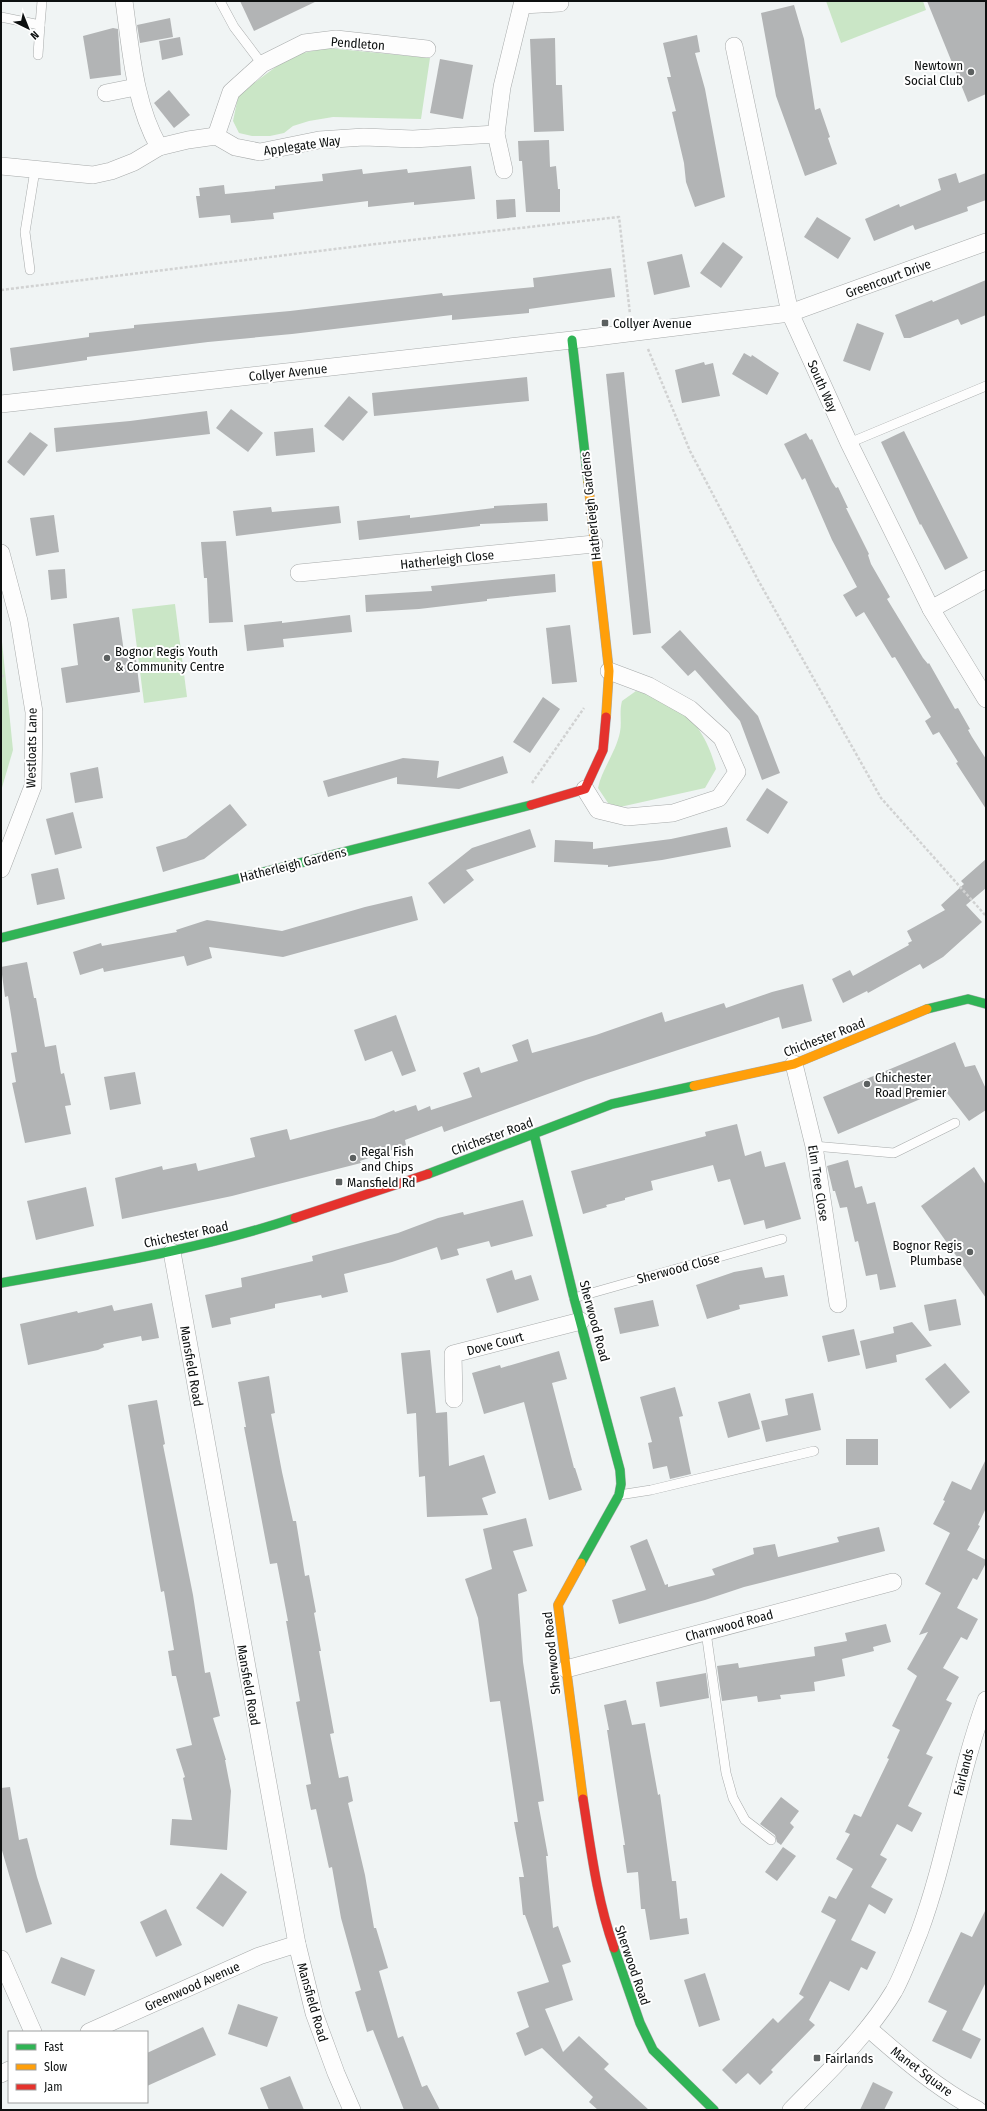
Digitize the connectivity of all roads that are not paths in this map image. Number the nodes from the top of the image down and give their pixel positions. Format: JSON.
{"nodes":[{"id":1,"x":42,"y":1,"type":"edge"},
{"id":2,"x":124,"y":1,"type":"edge"},
{"id":3,"x":220,"y":1,"type":"edge"},
{"id":4,"x":562,"y":2,"type":"edge"},
{"id":5,"x":1,"y":16,"type":"edge"},
{"id":6,"x":40,"y":25,"type":"junction"},
{"id":7,"x":734,"y":46,"type":"dead end"},
{"id":8,"x":427,"y":49,"type":"dead end"},
{"id":9,"x":38,"y":55,"type":"dead end"},
{"id":10,"x":262,"y":64,"type":"junction"},
{"id":11,"x":136,"y":87,"type":"junction"},
{"id":12,"x":106,"y":93,"type":"dead end"},
{"id":13,"x":496,"y":134,"type":"junction"},
{"id":14,"x":216,"y":136,"type":"junction"},
{"id":15,"x":160,"y":147,"type":"junction"},
{"id":16,"x":1,"y":166,"type":"edge"},
{"id":17,"x":35,"y":170,"type":"junction"},
{"id":18,"x":504,"y":170,"type":"dead end"},
{"id":19,"x":986,"y":242,"type":"edge"},
{"id":20,"x":30,"y":270,"type":"dead end"},
{"id":21,"x":790,"y":313,"type":"junction"},
{"id":22,"x":572,"y":340,"type":"junction"},
{"id":23,"x":986,"y":386,"type":"edge"},
{"id":24,"x":1,"y":404,"type":"edge"},
{"id":25,"x":848,"y":443,"type":"junction"},
{"id":26,"x":594,"y":544,"type":"junction"},
{"id":27,"x":1,"y":553,"type":"edge"},
{"id":28,"x":299,"y":573,"type":"dead end"},
{"id":29,"x":986,"y":579,"type":"edge"},
{"id":30,"x":931,"y":609,"type":"junction"},
{"id":31,"x":609,"y":671,"type":"junction"},
{"id":32,"x":986,"y":699,"type":"edge"},
{"id":33,"x":585,"y":789,"type":"junction"},
{"id":34,"x":1,"y":869,"type":"edge"},
{"id":35,"x":1,"y":938,"type":"edge"},
{"id":36,"x":986,"y":1004,"type":"edge"},
{"id":37,"x":794,"y":1064,"type":"junction"},
{"id":38,"x":955,"y":1123,"type":"dead end"},
{"id":39,"x":534,"y":1134,"type":"junction"},
{"id":40,"x":814,"y":1146,"type":"junction"},
{"id":41,"x":782,"y":1239,"type":"dead end"},
{"id":42,"x":172,"y":1252,"type":"junction"},
{"id":43,"x":1,"y":1283,"type":"edge"},
{"id":44,"x":574,"y":1298,"type":"junction"},
{"id":45,"x":838,"y":1304,"type":"dead end"},
{"id":46,"x":581,"y":1321,"type":"junction"},
{"id":47,"x":454,"y":1400,"type":"dead end"},
{"id":48,"x":814,"y":1451,"type":"dead end"},
{"id":49,"x":619,"y":1495,"type":"junction"},
{"id":50,"x":892,"y":1582,"type":"dead end"},
{"id":51,"x":706,"y":1632,"type":"junction"},
{"id":52,"x":566,"y":1669,"type":"junction"},
{"id":53,"x":986,"y":1700,"type":"edge"},
{"id":54,"x":979,"y":1740,"type":"edge"},
{"id":55,"x":771,"y":1840,"type":"dead end"},
{"id":56,"x":297,"y":1944,"type":"junction"},
{"id":57,"x":1,"y":1958,"type":"edge"},
{"id":58,"x":868,"y":2028,"type":"junction"},
{"id":59,"x":33,"y":2031,"type":"edge"},
{"id":60,"x":91,"y":2031,"type":"edge"},
{"id":61,"x":352,"y":2110,"type":"edge"},
{"id":62,"x":714,"y":2110,"type":"edge"},
{"id":63,"x":791,"y":2110,"type":"edge"},
{"id":64,"x":978,"y":2110,"type":"edge"}],
"edges":[{"from":1,"to":6,"type":"lane"},
{"from":2,"to":11,"type":"street"},
{"from":3,"to":10,"type":"lane"},
{"from":4,"to":13,"type":"street"},
{"from":5,"to":6,"type":"lane"},
{"from":6,"to":9,"type":"lane"},
{"from":7,"to":21,"type":"street","name":"South Way"},
{"from":8,"to":10,"type":"street","name":"Pendleton"},
{"from":10,"to":14,"type":"street","name":"Pendleton"},
{"from":11,"to":12,"type":"street"},
{"from":11,"to":15,"type":"street"},
{"from":13,"to":14,"type":"street","name":"Applegate Way"},
{"from":13,"to":18,"type":"street"},
{"from":14,"to":15,"type":"street"},
{"from":15,"to":17,"type":"street"},
{"from":16,"to":17,"type":"street"},
{"from":17,"to":20,"type":"lane"},
{"from":19,"to":21,"type":"street","name":"Greencourt Drive"},
{"from":21,"to":22,"type":"street","name":"Collyer Avenue"},
{"from":21,"to":25,"type":"street","name":"South Way"},
{"from":22,"to":24,"type":"street","name":"Collyer Avenue"},
{"from":22,"to":26,"type":"street","name":"Hatherleigh Gardens"},
{"from":23,"to":25,"type":"lane"},
{"from":25,"to":30,"type":"street","name":"South Way"},
{"from":26,"to":28,"type":"street","name":"Hatherleigh Close"},
{"from":26,"to":31,"type":"street","name":"Hatherleigh Gardens"},
{"from":27,"to":34,"type":"street","name":"Westloats Lane"},
{"from":29,"to":30,"type":"street"},
{"from":30,"to":32,"type":"street","name":"South Way"},
{"from":31,"to":33,"type":"street","name":"Hatherleigh Gardens"},
{"from":31,"to":33,"type":"street"},
{"from":33,"to":35,"type":"street","name":"Hatherleigh Gardens"},
{"from":36,"to":37,"type":"street","name":"Chichester Road"},
{"from":37,"to":39,"type":"street","name":"Chichester Road"},
{"from":37,"to":40,"type":"street","name":"Elm Tree Close"},
{"from":38,"to":40,"type":"lane"},
{"from":39,"to":42,"type":"street","name":"Chichester Road"},
{"from":39,"to":44,"type":"street","name":"Sherwood Road"},
{"from":40,"to":45,"type":"street","name":"Elm Tree Close"},
{"from":41,"to":44,"type":"lane","name":"Sherwood Close"},
{"from":42,"to":43,"type":"street","name":"Chichester Road"},
{"from":42,"to":56,"type":"street","name":"Mansfield Road"},
{"from":44,"to":46,"type":"street","name":"Sherwood Road"},
{"from":46,"to":47,"type":"street","name":"Dove Court"},
{"from":46,"to":49,"type":"street","name":"Sherwood Road"},
{"from":48,"to":49,"type":"lane"},
{"from":49,"to":52,"type":"street","name":"Sherwood Road"},
{"from":50,"to":51,"type":"street","name":"Charnwood Road"},
{"from":51,"to":52,"type":"street","name":"Charnwood Road"},
{"from":51,"to":55,"type":"lane"},
{"from":52,"to":62,"type":"street","name":"Sherwood Road"},
{"from":53,"to":54,"type":"street","name":"Fairlands"},
{"from":54,"to":58,"type":"street","name":"Fairlands"},
{"from":56,"to":60,"type":"street","name":"Greenwood Avenue"},
{"from":56,"to":61,"type":"street","name":"Mansfield Road"},
{"from":57,"to":59,"type":"street"},
{"from":58,"to":63,"type":"street","name":"Fairlands"},
{"from":58,"to":64,"type":"street","name":"Manet Square"}]}
